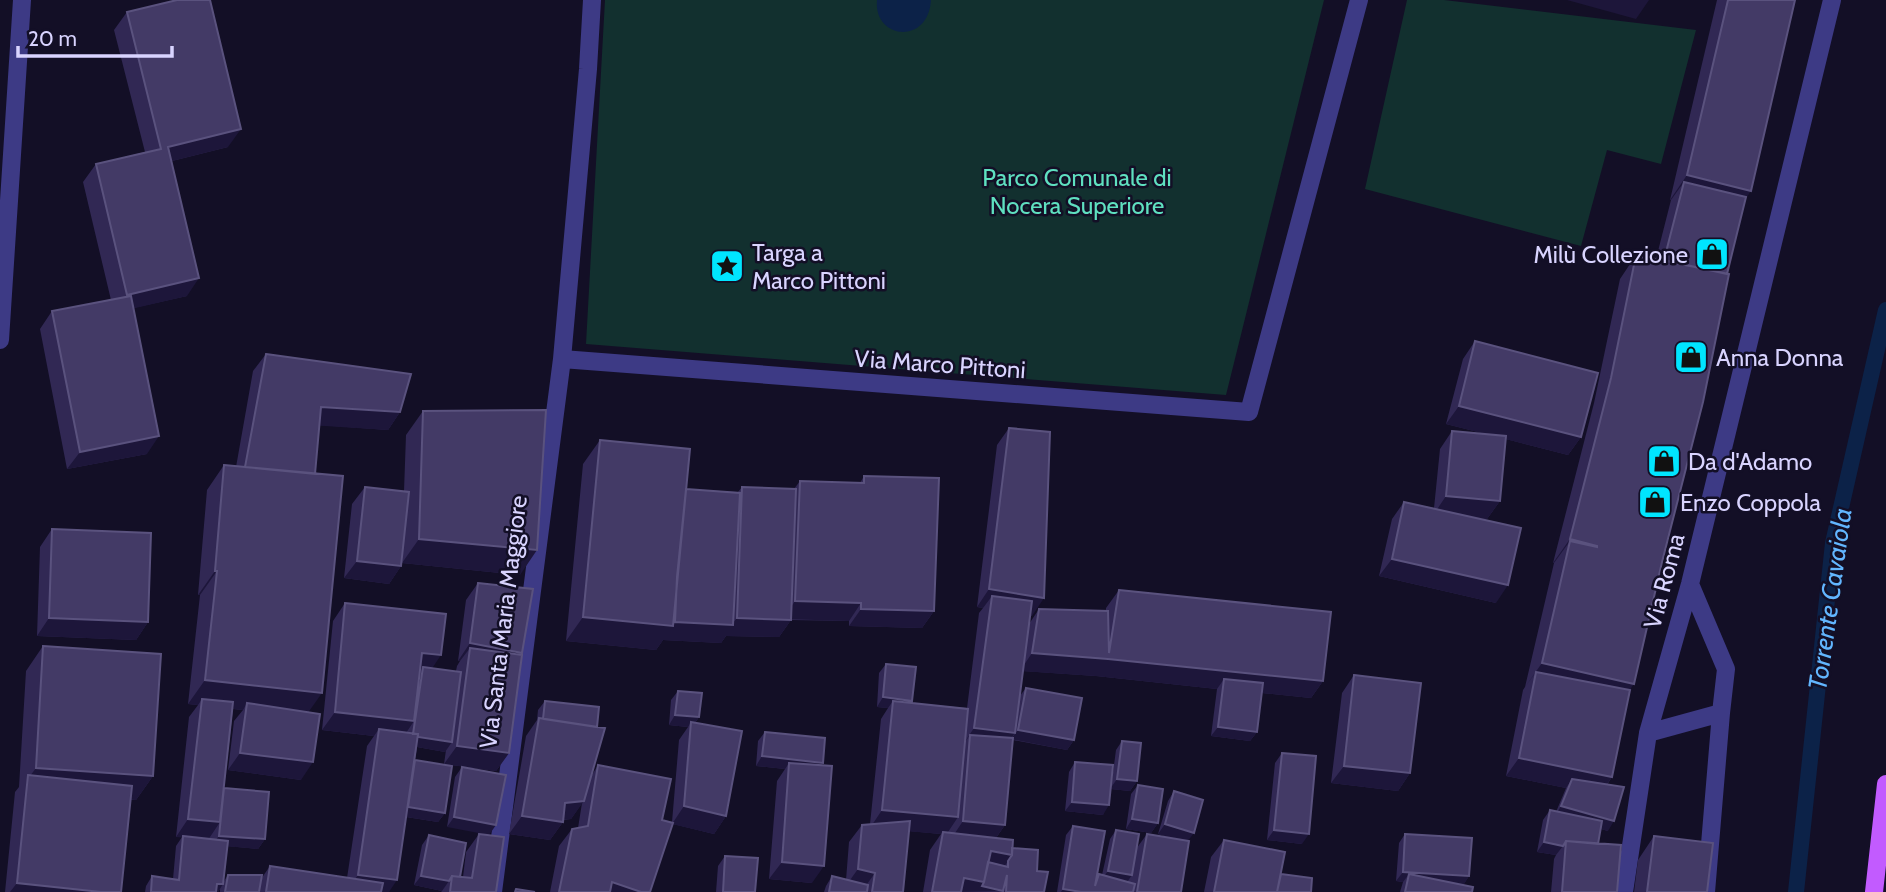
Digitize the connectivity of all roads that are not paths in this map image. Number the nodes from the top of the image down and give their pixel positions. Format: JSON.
{"nodes":[{"id":1,"x":22,"y":0,"type":"edge"},
{"id":2,"x":592,"y":0,"type":"edge"},
{"id":3,"x":1359,"y":0,"type":"edge"},
{"id":4,"x":1832,"y":0,"type":"edge"},
{"id":5,"x":0,"y":340,"type":"edge"},
{"id":6,"x":562,"y":359,"type":"junction"},
{"id":7,"x":1690,"y":584,"type":"junction"},
{"id":8,"x":1721,"y":713,"type":"junction"},
{"id":9,"x":1648,"y":733,"type":"junction"},
{"id":10,"x":1886,"y":784,"type":"edge"},
{"id":11,"x":493,"y":892,"type":"edge"},
{"id":12,"x":1624,"y":892,"type":"edge"},
{"id":13,"x":1706,"y":892,"type":"edge"},
{"id":14,"x":1874,"y":892,"type":"edge"}],
"edges":[{"from":1,"to":5,"type":"street"},
{"from":2,"to":6,"type":"street"},
{"from":3,"to":6,"type":"street","name":"Via Marco Pittoni"},
{"from":4,"to":7,"type":"street","name":"Via Roma"},
{"from":6,"to":11,"type":"street","name":"Via Santa Maria Maggiore"},
{"from":7,"to":8,"type":"street"},
{"from":7,"to":9,"type":"street","name":"Via Roma"},
{"from":8,"to":9,"type":"street"},
{"from":8,"to":13,"type":"street"},
{"from":9,"to":12,"type":"street","name":"Via Roma"},
{"from":10,"to":14,"type":"main road"}]}
